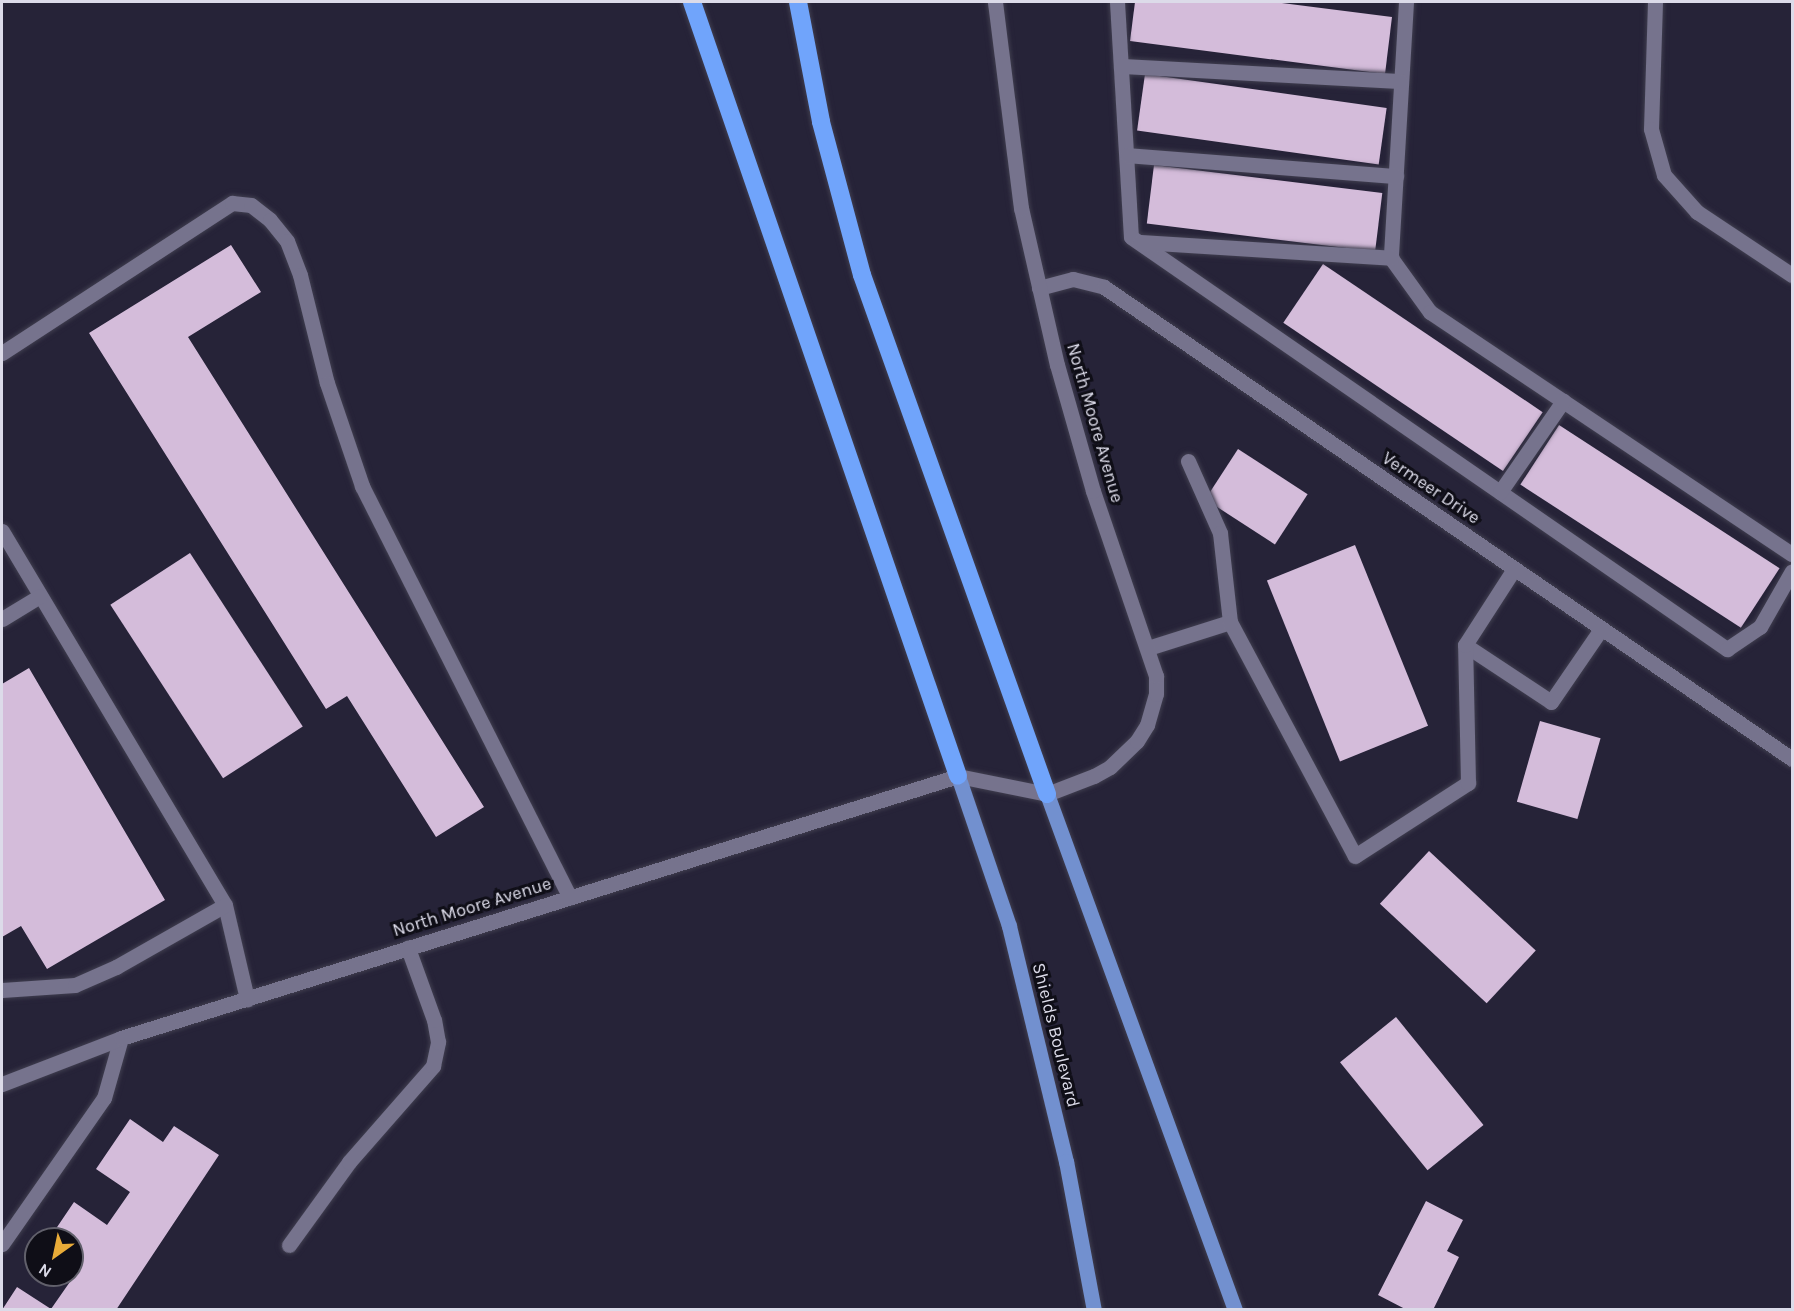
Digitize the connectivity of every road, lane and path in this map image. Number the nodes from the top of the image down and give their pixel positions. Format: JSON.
{"nodes":[{"id":1,"x":692,"y":2,"type":"edge"},
{"id":2,"x":798,"y":2,"type":"edge"},
{"id":3,"x":995,"y":2,"type":"edge"},
{"id":4,"x":1117,"y":2,"type":"edge"},
{"id":5,"x":1406,"y":2,"type":"edge"},
{"id":6,"x":1655,"y":2,"type":"edge"},
{"id":7,"x":1121,"y":66,"type":"junction"},
{"id":8,"x":1401,"y":81,"type":"junction"},
{"id":9,"x":1126,"y":155,"type":"junction"},
{"id":10,"x":1396,"y":176,"type":"junction"},
{"id":11,"x":1139,"y":242,"type":"junction"},
{"id":12,"x":1391,"y":258,"type":"junction"},
{"id":13,"x":1792,"y":275,"type":"edge"},
{"id":14,"x":1039,"y":288,"type":"junction"},
{"id":15,"x":2,"y":353,"type":"edge"},
{"id":16,"x":1563,"y":401,"type":"junction"},
{"id":17,"x":1188,"y":460,"type":"dead end"},
{"id":18,"x":1500,"y":492,"type":"junction"},
{"id":19,"x":2,"y":531,"type":"edge"},
{"id":20,"x":1792,"y":554,"type":"edge"},
{"id":21,"x":1514,"y":569,"type":"junction"},
{"id":22,"x":1792,"y":571,"type":"edge"},
{"id":23,"x":40,"y":596,"type":"junction"},
{"id":24,"x":2,"y":619,"type":"edge"},
{"id":25,"x":1230,"y":622,"type":"junction"},
{"id":26,"x":1601,"y":629,"type":"junction"},
{"id":27,"x":1464,"y":645,"type":"junction"},
{"id":28,"x":1148,"y":648,"type":"junction"},
{"id":29,"x":1792,"y":759,"type":"edge"},
{"id":30,"x":957,"y":776,"type":"junction"},
{"id":31,"x":1047,"y":794,"type":"junction"},
{"id":32,"x":570,"y":897,"type":"junction"},
{"id":33,"x":225,"y":905,"type":"junction"},
{"id":34,"x":408,"y":948,"type":"junction"},
{"id":35,"x":2,"y":990,"type":"edge"},
{"id":36,"x":247,"y":999,"type":"junction"},
{"id":37,"x":121,"y":1038,"type":"junction"},
{"id":38,"x":2,"y":1084,"type":"edge"},
{"id":39,"x":2,"y":1244,"type":"edge"},
{"id":40,"x":289,"y":1245,"type":"dead end"},
{"id":41,"x":1094,"y":1310,"type":"edge"},
{"id":42,"x":1235,"y":1310,"type":"edge"}],
"edges":[{"from":1,"to":30,"type":"highway"},
{"from":2,"to":31,"type":"highway"},
{"from":3,"to":14,"type":"street","name":"North Moore Avenue"},
{"from":4,"to":7,"type":"street"},
{"from":5,"to":8,"type":"street"},
{"from":6,"to":13,"type":"street"},
{"from":7,"to":8,"type":"street"},
{"from":7,"to":9,"type":"street"},
{"from":8,"to":10,"type":"street"},
{"from":9,"to":10,"type":"street"},
{"from":9,"to":11,"type":"street"},
{"from":10,"to":12,"type":"street"},
{"from":11,"to":12,"type":"street"},
{"from":11,"to":18,"type":"street"},
{"from":12,"to":16,"type":"street"},
{"from":14,"to":21,"type":"street","name":"Vermeer Drive"},
{"from":14,"to":28,"type":"street","name":"North Moore Avenue"},
{"from":15,"to":32,"type":"street"},
{"from":16,"to":18,"type":"street"},
{"from":16,"to":20,"type":"street"},
{"from":17,"to":25,"type":"street"},
{"from":18,"to":22,"type":"street"},
{"from":19,"to":23,"type":"street"},
{"from":21,"to":26,"type":"street","name":"Vermeer Drive"},
{"from":21,"to":27,"type":"street"},
{"from":23,"to":24,"type":"street"},
{"from":23,"to":33,"type":"street"},
{"from":25,"to":27,"type":"street"},
{"from":25,"to":28,"type":"street"},
{"from":26,"to":27,"type":"street"},
{"from":26,"to":29,"type":"street","name":"Vermeer Drive"},
{"from":28,"to":31,"type":"street","name":"North Moore Avenue"},
{"from":30,"to":31,"type":"street"},
{"from":30,"to":32,"type":"street","name":"North Moore Avenue"},
{"from":30,"to":41,"type":"main road","name":"Shields Boulevard"},
{"from":31,"to":42,"type":"main road"},
{"from":32,"to":34,"type":"street","name":"North Moore Avenue"},
{"from":33,"to":35,"type":"street"},
{"from":33,"to":36,"type":"street"},
{"from":34,"to":36,"type":"street","name":"North Moore Avenue"},
{"from":34,"to":40,"type":"street"},
{"from":36,"to":37,"type":"street","name":"North Moore Avenue"},
{"from":37,"to":38,"type":"street","name":"North Moore Avenue"},
{"from":37,"to":39,"type":"street"}]}
